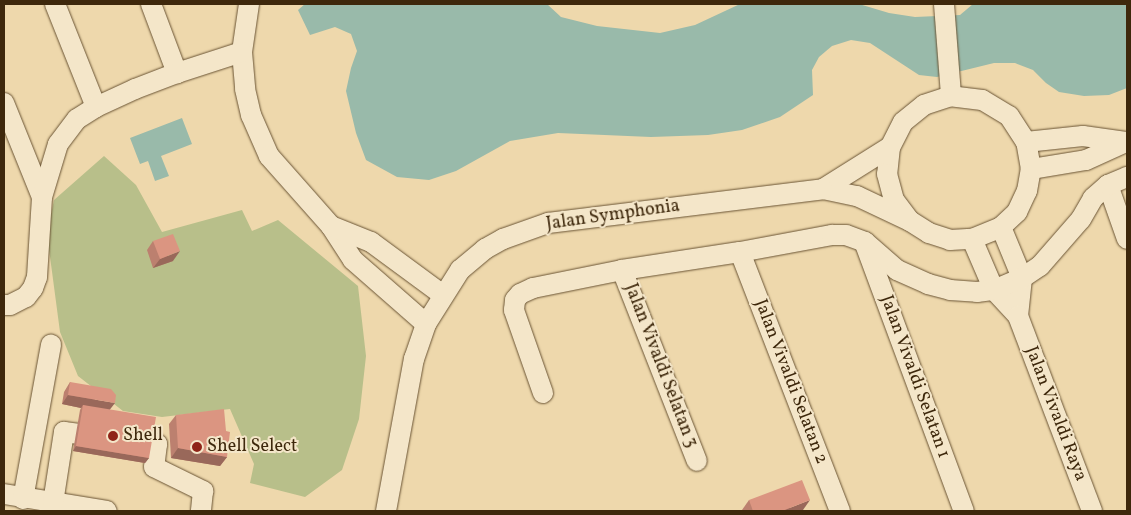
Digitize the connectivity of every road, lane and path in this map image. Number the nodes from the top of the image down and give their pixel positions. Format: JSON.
{"nodes":[{"id":1,"x":55,"y":4,"type":"edge"},
{"id":2,"x":151,"y":4,"type":"edge"},
{"id":3,"x":249,"y":4,"type":"edge"},
{"id":4,"x":944,"y":8,"type":"edge"},
{"id":5,"x":242,"y":52,"type":"junction"},
{"id":6,"x":178,"y":73,"type":"junction"},
{"id":7,"x":950,"y":86,"type":"junction"},
{"id":8,"x":4,"y":103,"type":"edge"},
{"id":9,"x":96,"y":107,"type":"junction"},
{"id":10,"x":1127,"y":141,"type":"edge"},
{"id":11,"x":1026,"y":142,"type":"junction"},
{"id":12,"x":890,"y":147,"type":"junction"},
{"id":13,"x":1031,"y":169,"type":"junction"},
{"id":14,"x":1127,"y":177,"type":"edge"},
{"id":15,"x":1108,"y":186,"type":"junction"},
{"id":16,"x":823,"y":189,"type":"junction"},
{"id":17,"x":42,"y":197,"type":"junction"},
{"id":18,"x":910,"y":221,"type":"junction"},
{"id":19,"x":331,"y":226,"type":"junction"},
{"id":20,"x":1001,"y":227,"type":"junction"},
{"id":21,"x":972,"y":239,"type":"junction"},
{"id":22,"x":1127,"y":239,"type":"edge"},
{"id":23,"x":864,"y":242,"type":"junction"},
{"id":24,"x":740,"y":252,"type":"junction"},
{"id":25,"x":622,"y":270,"type":"junction"},
{"id":26,"x":1022,"y":278,"type":"junction"},
{"id":27,"x":994,"y":290,"type":"junction"},
{"id":28,"x":443,"y":295,"type":"junction"},
{"id":29,"x":4,"y":305,"type":"edge"},
{"id":30,"x":1018,"y":316,"type":"junction"},
{"id":31,"x":426,"y":324,"type":"junction"},
{"id":32,"x":51,"y":346,"type":"dead end"},
{"id":33,"x":543,"y":393,"type":"dead end"},
{"id":34,"x":697,"y":461,"type":"dead end"},
{"id":35,"x":13,"y":497,"type":"edge"},
{"id":36,"x":53,"y":503,"type":"junction"},
{"id":37,"x":107,"y":511,"type":"edge"},
{"id":38,"x":201,"y":511,"type":"edge"},
{"id":39,"x":386,"y":511,"type":"edge"},
{"id":40,"x":840,"y":511,"type":"edge"},
{"id":41,"x":964,"y":511,"type":"edge"},
{"id":42,"x":1092,"y":511,"type":"edge"}],
"edges":[{"from":1,"to":9,"type":"street"},
{"from":2,"to":6,"type":"street"},
{"from":3,"to":5,"type":"street"},
{"from":4,"to":7,"type":"street"},
{"from":5,"to":6,"type":"street"},
{"from":5,"to":19,"type":"street"},
{"from":6,"to":9,"type":"street"},
{"from":7,"to":11,"type":"street"},
{"from":7,"to":12,"type":"street"},
{"from":8,"to":17,"type":"street"},
{"from":9,"to":17,"type":"street"},
{"from":10,"to":11,"type":"street"},
{"from":10,"to":13,"type":"street"},
{"from":11,"to":13,"type":"street"},
{"from":12,"to":16,"type":"street","name":"Jalan Symphonia"},
{"from":12,"to":18,"type":"street"},
{"from":13,"to":20,"type":"street"},
{"from":14,"to":15,"type":"street"},
{"from":15,"to":22,"type":"street"},
{"from":15,"to":26,"type":"street"},
{"from":16,"to":18,"type":"street","name":"Jalan Symphonia"},
{"from":16,"to":28,"type":"street","name":"Jalan Symphonia"},
{"from":17,"to":29,"type":"street"},
{"from":18,"to":21,"type":"street"},
{"from":19,"to":28,"type":"street"},
{"from":19,"to":31,"type":"street"},
{"from":20,"to":21,"type":"street"},
{"from":20,"to":26,"type":"street","name":"Jalan Vivaldi Raya"},
{"from":21,"to":27,"type":"street","name":"Jalan Vivaldi Raya"},
{"from":23,"to":24,"type":"street"},
{"from":23,"to":27,"type":"street"},
{"from":23,"to":41,"type":"street","name":"Jalan Vivaldi Selatan 1"},
{"from":24,"to":25,"type":"street"},
{"from":24,"to":40,"type":"street","name":"Jalan Vivaldi Selatan 2"},
{"from":25,"to":33,"type":"street"},
{"from":25,"to":34,"type":"street","name":"Jalan Vivaldi Selatan 3"},
{"from":26,"to":27,"type":"street"},
{"from":26,"to":30,"type":"street","name":"Jalan Vivaldi Raya"},
{"from":27,"to":30,"type":"street","name":"Jalan Vivaldi Raya"},
{"from":28,"to":31,"type":"street","name":"Jalan Symphonia"},
{"from":30,"to":42,"type":"street","name":"Jalan Vivaldi Raya"},
{"from":31,"to":39,"type":"street","name":"Jalan Symphonia"},
{"from":32,"to":35,"type":"street"},
{"from":35,"to":36,"type":"street"},
{"from":36,"to":37,"type":"street"},
{"from":36,"to":38,"type":"street"}]}
